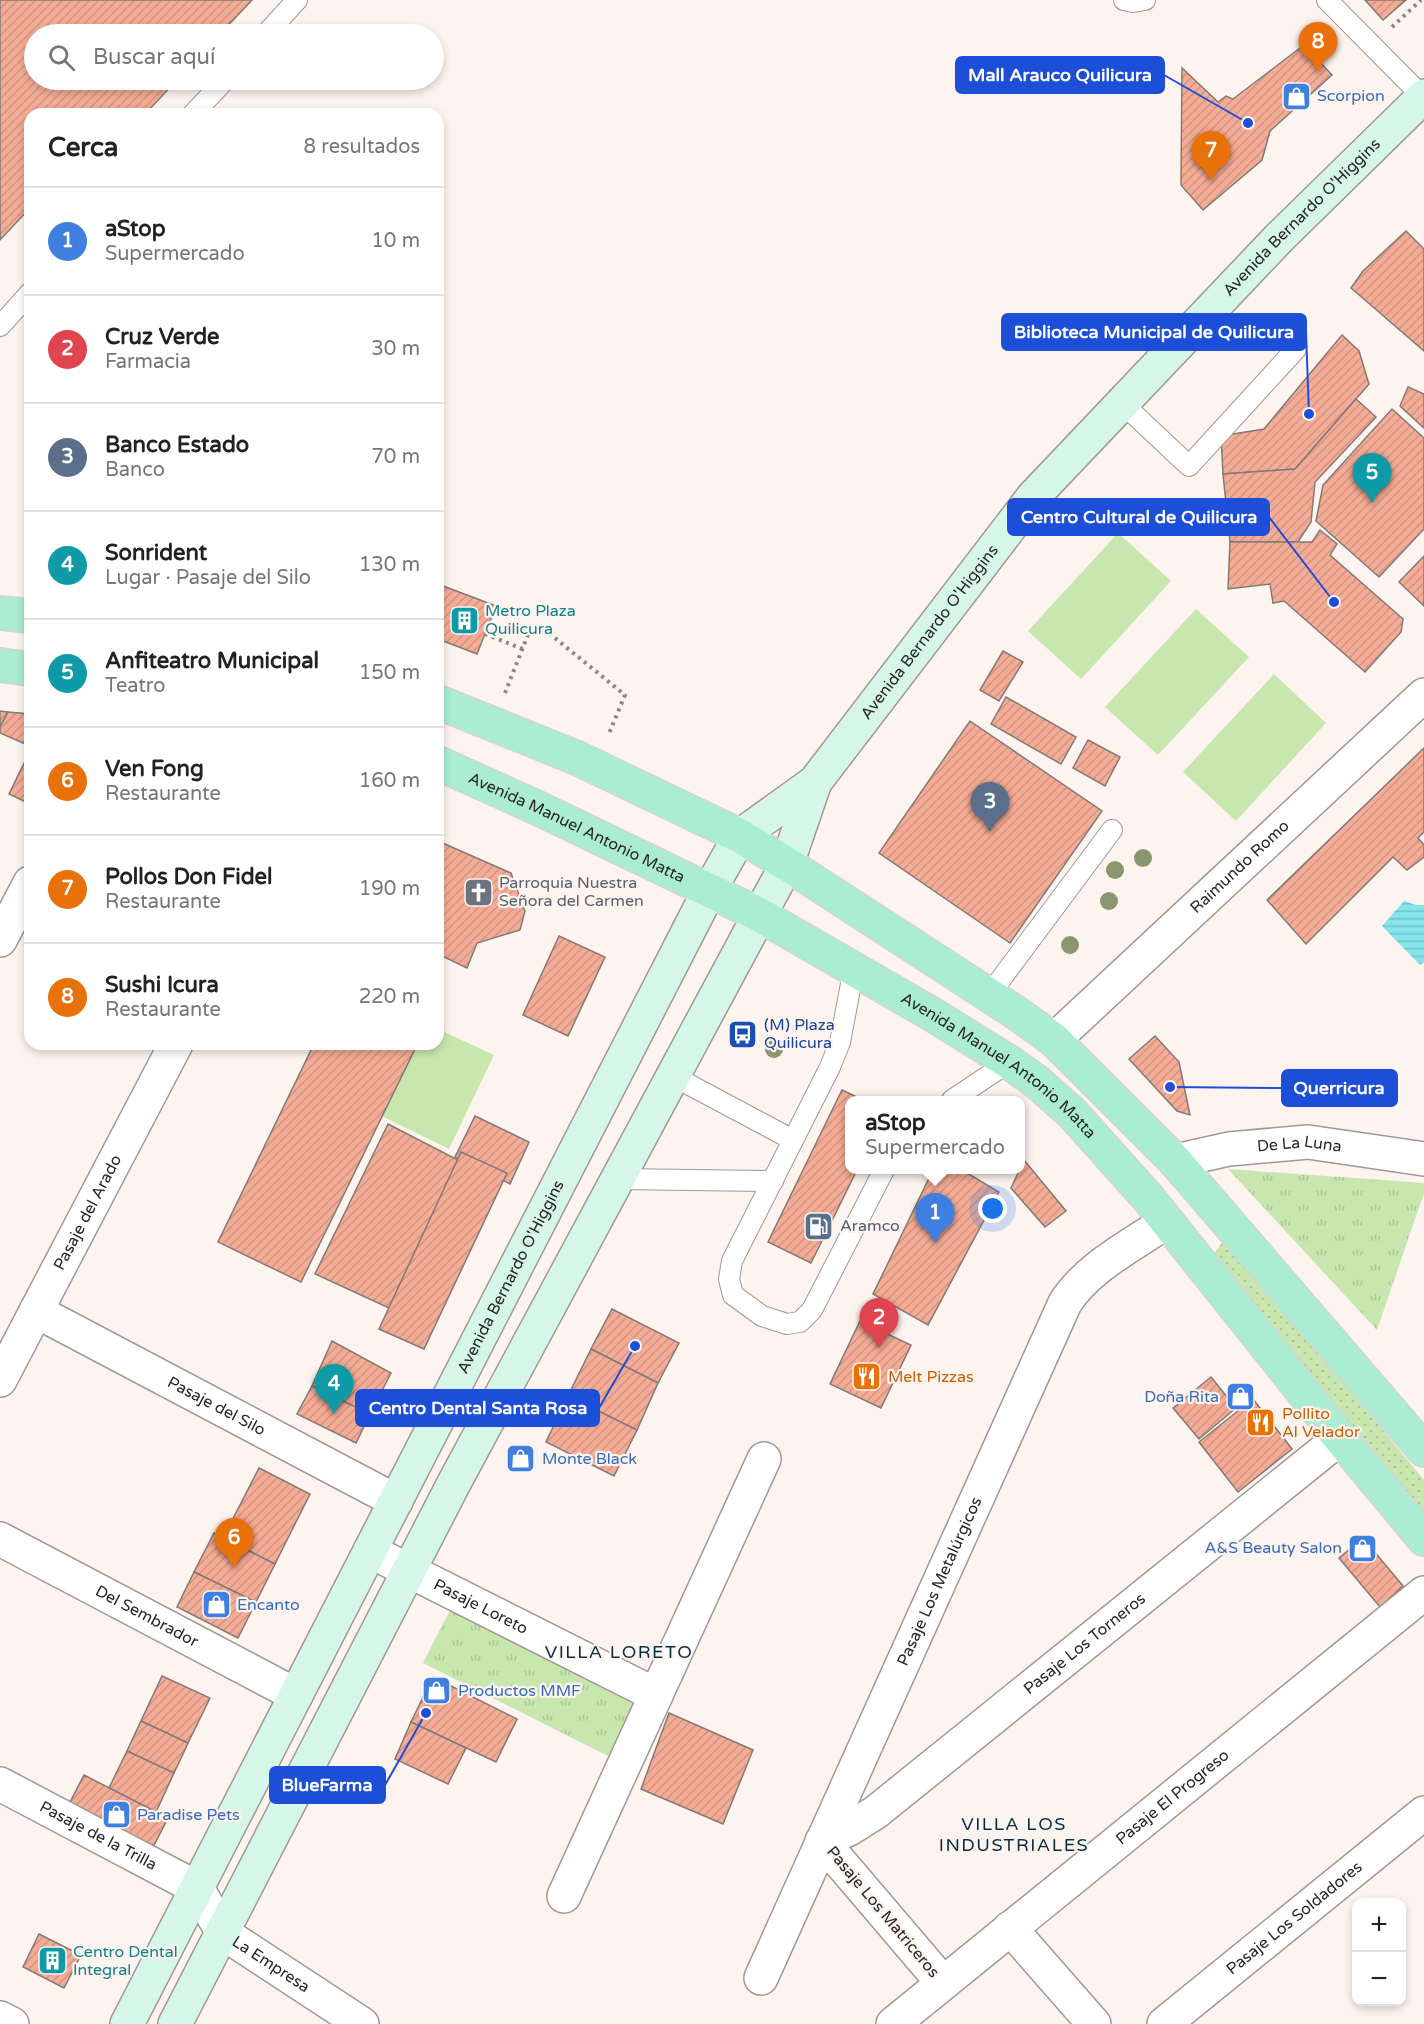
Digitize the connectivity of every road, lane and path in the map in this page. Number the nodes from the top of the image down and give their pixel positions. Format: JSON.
{"nodes":[{"id":1,"x":297,"y":0,"type":"edge"},
{"id":2,"x":1124,"y":0,"type":"edge"},
{"id":3,"x":1145,"y":0,"type":"edge"},
{"id":4,"x":1327,"y":0,"type":"edge"},
{"id":5,"x":1421,"y":0,"type":"edge"},
{"id":6,"x":275,"y":24,"type":"edge"},
{"id":7,"x":1391,"y":28,"type":"dead end"},
{"id":8,"x":216,"y":90,"type":"edge"},
{"id":9,"x":1424,"y":97,"type":"edge"},
{"id":10,"x":199,"y":108,"type":"edge"},
{"id":11,"x":24,"y":300,"type":"edge"},
{"id":12,"x":0,"y":326,"type":"edge"},
{"id":13,"x":1296,"y":349,"type":"dead end"},
{"id":14,"x":1122,"y":403,"type":"junction"},
{"id":15,"x":0,"y":613,"type":"edge"},
{"id":16,"x":24,"y":615,"type":"edge"},
{"id":17,"x":484,"y":634,"type":"dead end"},
{"id":18,"x":523,"y":649,"type":"junction"},
{"id":19,"x":0,"y":665,"type":"edge"},
{"id":20,"x":24,"y":668,"type":"edge"},
{"id":21,"x":1424,"y":695,"type":"edge"},
{"id":22,"x":444,"y":704,"type":"edge"},
{"id":23,"x":493,"y":724,"type":"junction"},
{"id":24,"x":444,"y":766,"type":"edge"},
{"id":25,"x":595,"y":768,"type":"junction"},
{"id":26,"x":815,"y":782,"type":"junction"},
{"id":27,"x":1112,"y":830,"type":"dead end"},
{"id":28,"x":740,"y":836,"type":"junction"},
{"id":29,"x":787,"y":864,"type":"junction"},
{"id":30,"x":710,"y":891,"type":"junction"},
{"id":31,"x":24,"y":895,"type":"edge"},
{"id":32,"x":760,"y":915,"type":"junction"},
{"id":33,"x":0,"y":940,"type":"edge"},
{"id":34,"x":854,"y":968,"type":"junction"},
{"id":35,"x":989,"y":995,"type":"junction"},
{"id":36,"x":1054,"y":1040,"type":"junction"},
{"id":37,"x":173,"y":1050,"type":"edge"},
{"id":38,"x":1009,"y":1062,"type":"junction"},
{"id":39,"x":673,"y":1076,"type":"junction"},
{"id":40,"x":959,"y":1096,"type":"edge"},
{"id":41,"x":793,"y":1140,"type":"junction"},
{"id":42,"x":1424,"y":1159,"type":"edge"},
{"id":43,"x":1175,"y":1161,"type":"junction"},
{"id":44,"x":882,"y":1174,"type":"edge"},
{"id":45,"x":618,"y":1179,"type":"junction"},
{"id":46,"x":773,"y":1181,"type":"junction"},
{"id":47,"x":1166,"y":1222,"type":"junction"},
{"id":48,"x":36,"y":1311,"type":"junction"},
{"id":49,"x":0,"y":1380,"type":"edge"},
{"id":50,"x":1340,"y":1438,"type":"junction"},
{"id":51,"x":1424,"y":1450,"type":"edge"},
{"id":52,"x":764,"y":1459,"type":"dead end"},
{"id":53,"x":396,"y":1501,"type":"junction"},
{"id":54,"x":0,"y":1539,"type":"edge"},
{"id":55,"x":1424,"y":1539,"type":"edge"},
{"id":56,"x":370,"y":1551,"type":"junction"},
{"id":57,"x":409,"y":1570,"type":"junction"},
{"id":58,"x":1424,"y":1593,"type":"edge"},
{"id":59,"x":296,"y":1695,"type":"junction"},
{"id":60,"x":656,"y":1695,"type":"junction"},
{"id":61,"x":0,"y":1784,"type":"edge"},
{"id":62,"x":1424,"y":1813,"type":"edge"},
{"id":63,"x":822,"y":1841,"type":"junction"},
{"id":64,"x":196,"y":1888,"type":"junction"},
{"id":65,"x":564,"y":1896,"type":"dead end"},
{"id":66,"x":1010,"y":1928,"type":"junction"},
{"id":67,"x":223,"y":1933,"type":"junction"},
{"id":68,"x":761,"y":1978,"type":"dead end"},
{"id":69,"x":943,"y":1983,"type":"junction"},
{"id":70,"x":0,"y":2018,"type":"edge"},
{"id":71,"x":12,"y":2024,"type":"edge"},
{"id":72,"x":127,"y":2024,"type":"edge"},
{"id":73,"x":175,"y":2024,"type":"edge"},
{"id":74,"x":362,"y":2024,"type":"edge"},
{"id":75,"x":893,"y":2024,"type":"edge"},
{"id":76,"x":1094,"y":2024,"type":"edge"},
{"id":77,"x":1164,"y":2024,"type":"edge"}],
"edges":[{"from":1,"to":6,"type":"lane"},
{"from":2,"to":3,"type":"lane"},
{"from":4,"to":9,"type":"lane"},
{"from":5,"to":7,"type":"path"},
{"from":8,"to":10,"type":"lane"},
{"from":9,"to":14,"type":"main road","name":"Avenida Bernardo O'Higgins"},
{"from":11,"to":12,"type":"lane"},
{"from":13,"to":14,"type":"lane"},
{"from":14,"to":26,"type":"main road","name":"Avenida Bernardo O'Higgins"},
{"from":15,"to":16,"type":"main road"},
{"from":17,"to":18,"type":"path"},
{"from":18,"to":23,"type":"path"},
{"from":18,"to":25,"type":"path"},
{"from":19,"to":20,"type":"main road"},
{"from":21,"to":36,"type":"street","name":"Raimundo Romo"},
{"from":22,"to":23,"type":"main road"},
{"from":23,"to":25,"type":"main road"},
{"from":24,"to":30,"type":"main road","name":"Avenida Manuel Antonio Matta"},
{"from":25,"to":28,"type":"main road"},
{"from":26,"to":28,"type":"main road","name":"Avenida Bernardo O'Higgins"},
{"from":26,"to":29,"type":"main road","name":"Avenida Bernardo O'Higgins"},
{"from":27,"to":35,"type":"lane"},
{"from":28,"to":29,"type":"main road"},
{"from":28,"to":30,"type":"main road","name":"Avenida Bernardo O'Higgins"},
{"from":29,"to":32,"type":"main road","name":"Avenida Bernardo O'Higgins"},
{"from":29,"to":35,"type":"main road"},
{"from":30,"to":32,"type":"main road","name":"Avenida Manuel Antonio Matta"},
{"from":30,"to":53,"type":"main road","name":"Avenida Bernardo O'Higgins"},
{"from":31,"to":33,"type":"street"},
{"from":32,"to":34,"type":"main road","name":"Avenida Manuel Antonio Matta"},
{"from":32,"to":39,"type":"main road","name":"Avenida Bernardo O'Higgins"},
{"from":34,"to":38,"type":"main road","name":"Avenida Manuel Antonio Matta"},
{"from":34,"to":41,"type":"lane"},
{"from":35,"to":36,"type":"main road"},
{"from":36,"to":43,"type":"main road"},
{"from":37,"to":48,"type":"street","name":"Pasaje del Arado"},
{"from":38,"to":40,"type":"lane"},
{"from":38,"to":47,"type":"main road","name":"Avenida Manuel Antonio Matta"},
{"from":39,"to":41,"type":"lane"},
{"from":39,"to":45,"type":"main road","name":"Avenida Bernardo O'Higgins"},
{"from":41,"to":46,"type":"lane"},
{"from":42,"to":43,"type":"street","name":"De La Luna"},
{"from":43,"to":51,"type":"main road"},
{"from":44,"to":46,"type":"lane"},
{"from":45,"to":46,"type":"lane"},
{"from":45,"to":57,"type":"main road","name":"Avenida Bernardo O'Higgins"},
{"from":47,"to":50,"type":"main road","name":"Avenida Manuel Antonio Matta"},
{"from":47,"to":63,"type":"street","name":"Pasaje Los Metalúrgicos"},
{"from":48,"to":49,"type":"street","name":"Pasaje del Arado"},
{"from":48,"to":53,"type":"street","name":"Pasaje del Silo"},
{"from":50,"to":55,"type":"main road","name":"Avenida Manuel Antonio Matta"},
{"from":50,"to":63,"type":"street","name":"Pasaje Los Torneros"},
{"from":52,"to":60,"type":"street"},
{"from":53,"to":56,"type":"main road","name":"Avenida Bernardo O'Higgins"},
{"from":54,"to":59,"type":"street","name":"Del Sembrador"},
{"from":56,"to":57,"type":"street","name":"Pasaje Loreto"},
{"from":56,"to":59,"type":"main road","name":"Avenida Bernardo O'Higgins"},
{"from":57,"to":60,"type":"street","name":"Pasaje Loreto"},
{"from":57,"to":67,"type":"main road","name":"Avenida Bernardo O'Higgins"},
{"from":58,"to":66,"type":"street","name":"Pasaje El Progreso"},
{"from":59,"to":64,"type":"main road","name":"Avenida Bernardo O'Higgins"},
{"from":60,"to":65,"type":"street"},
{"from":61,"to":64,"type":"street","name":"Pasaje de la Trilla"},
{"from":62,"to":77,"type":"street","name":"Pasaje Los Soldadores"},
{"from":63,"to":68,"type":"street","name":"Pasaje Los Metalúrgicos"},
{"from":63,"to":69,"type":"street","name":"Pasaje Los Matriceros"},
{"from":64,"to":67,"type":"street","name":"La Empresa"},
{"from":64,"to":72,"type":"main road","name":"Avenida Bernardo O'Higgins"},
{"from":66,"to":69,"type":"street","name":"Pasaje El Progreso"},
{"from":66,"to":76,"type":"street"},
{"from":67,"to":73,"type":"main road","name":"Avenida Bernardo O'Higgins"},
{"from":67,"to":74,"type":"street","name":"La Empresa"},
{"from":69,"to":75,"type":"street","name":"Pasaje El Progreso"},
{"from":70,"to":71,"type":"street"}]}
